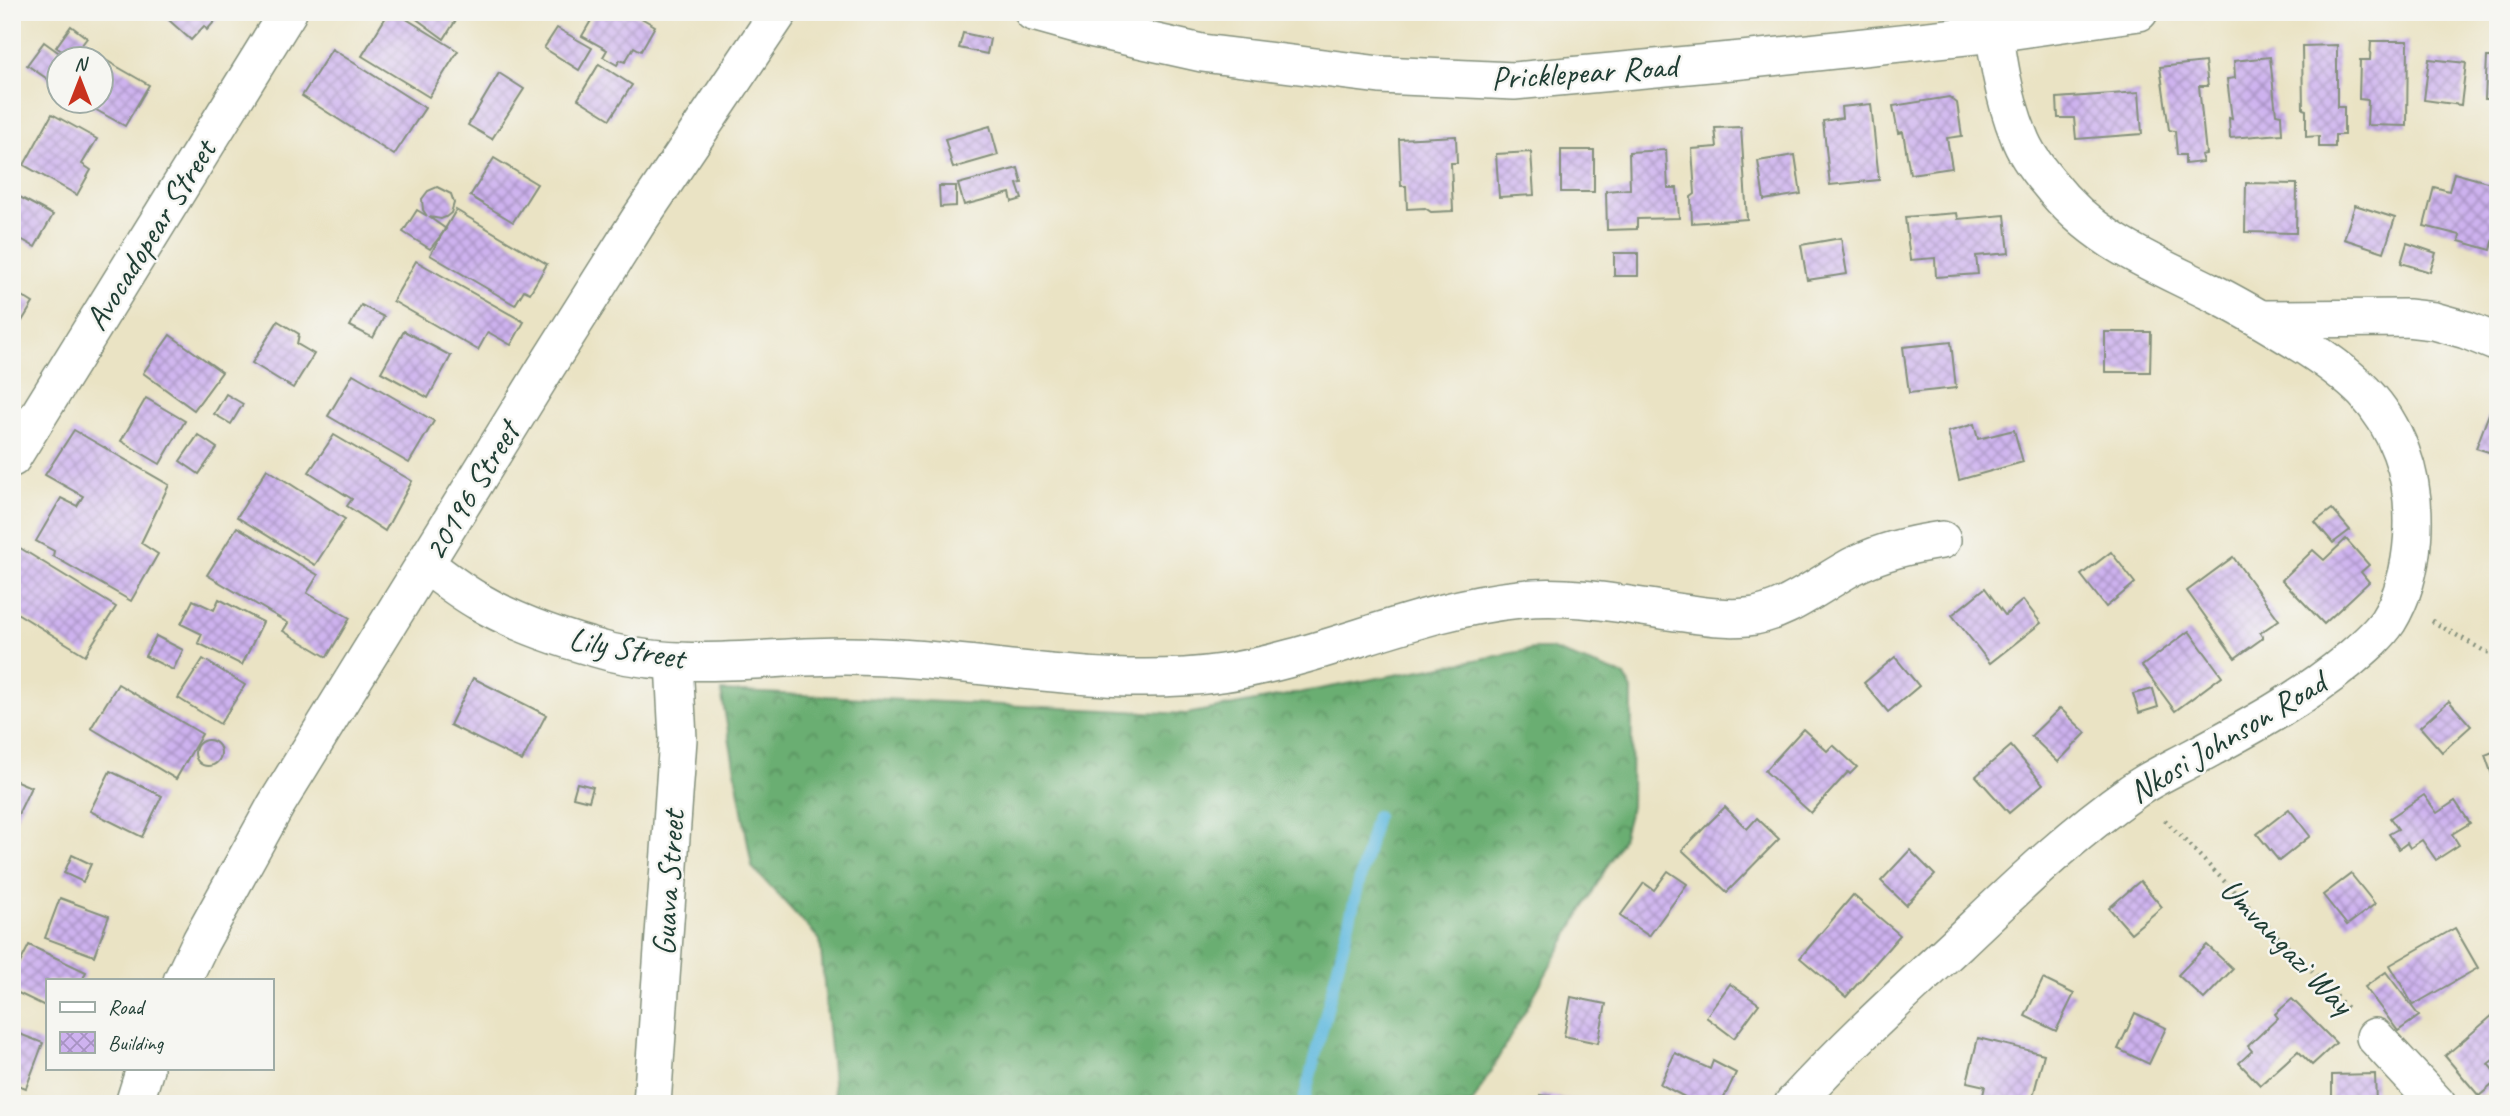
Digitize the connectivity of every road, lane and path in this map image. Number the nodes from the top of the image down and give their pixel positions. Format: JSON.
{"nodes":[{"id":1,"x":288,"y":12,"type":"edge"},
{"id":2,"x":779,"y":12,"type":"edge"},
{"id":3,"x":1033,"y":12,"type":"edge"},
{"id":4,"x":2139,"y":12,"type":"edge"},
{"id":5,"x":1993,"y":22,"type":"edge"},
{"id":6,"x":2263,"y":319,"type":"junction"},
{"id":7,"x":2498,"y":343,"type":"edge"},
{"id":8,"x":12,"y":458,"type":"edge"},
{"id":9,"x":1942,"y":540,"type":"dead end"},
{"id":10,"x":426,"y":565,"type":"junction"},
{"id":11,"x":2398,"y":602,"type":"junction"},
{"id":12,"x":2498,"y":653,"type":"edge"},
{"id":13,"x":674,"y":662,"type":"junction"},
{"id":14,"x":2135,"y":789,"type":"junction"},
{"id":15,"x":183,"y":979,"type":"edge"},
{"id":16,"x":2375,"y":1037,"type":"joint"},
{"id":17,"x":145,"y":1070,"type":"edge"},
{"id":18,"x":134,"y":1104,"type":"edge"},
{"id":19,"x":652,"y":1104,"type":"edge"},
{"id":20,"x":1793,"y":1104,"type":"edge"},
{"id":21,"x":2437,"y":1104,"type":"edge"}],
"edges":[{"from":1,"to":8,"type":"street","name":"Avocadopear Street"},
{"from":2,"to":10,"type":"street","name":"20196 Street"},
{"from":3,"to":5,"type":"street","name":"Pricklepear Road"},
{"from":4,"to":5,"type":"street","name":"Pricklepear Road"},
{"from":5,"to":6,"type":"street","name":"Nkosi Johnson Road"},
{"from":6,"to":7,"type":"street"},
{"from":6,"to":11,"type":"street","name":"Nkosi Johnson Road"},
{"from":9,"to":13,"type":"street","name":"Lily Street"},
{"from":10,"to":13,"type":"street","name":"Lily Street"},
{"from":10,"to":15,"type":"street","name":"20196 Street"},
{"from":11,"to":12,"type":"path"},
{"from":11,"to":14,"type":"street","name":"Nkosi Johnson Road"},
{"from":13,"to":19,"type":"street","name":"Guava Street"},
{"from":14,"to":16,"type":"path","name":"Umvangazi Way"},
{"from":14,"to":20,"type":"street","name":"Nkosi Johnson Road"},
{"from":16,"to":21,"type":"street","name":"Umvangazi Way"},
{"from":17,"to":18,"type":"street"}]}
